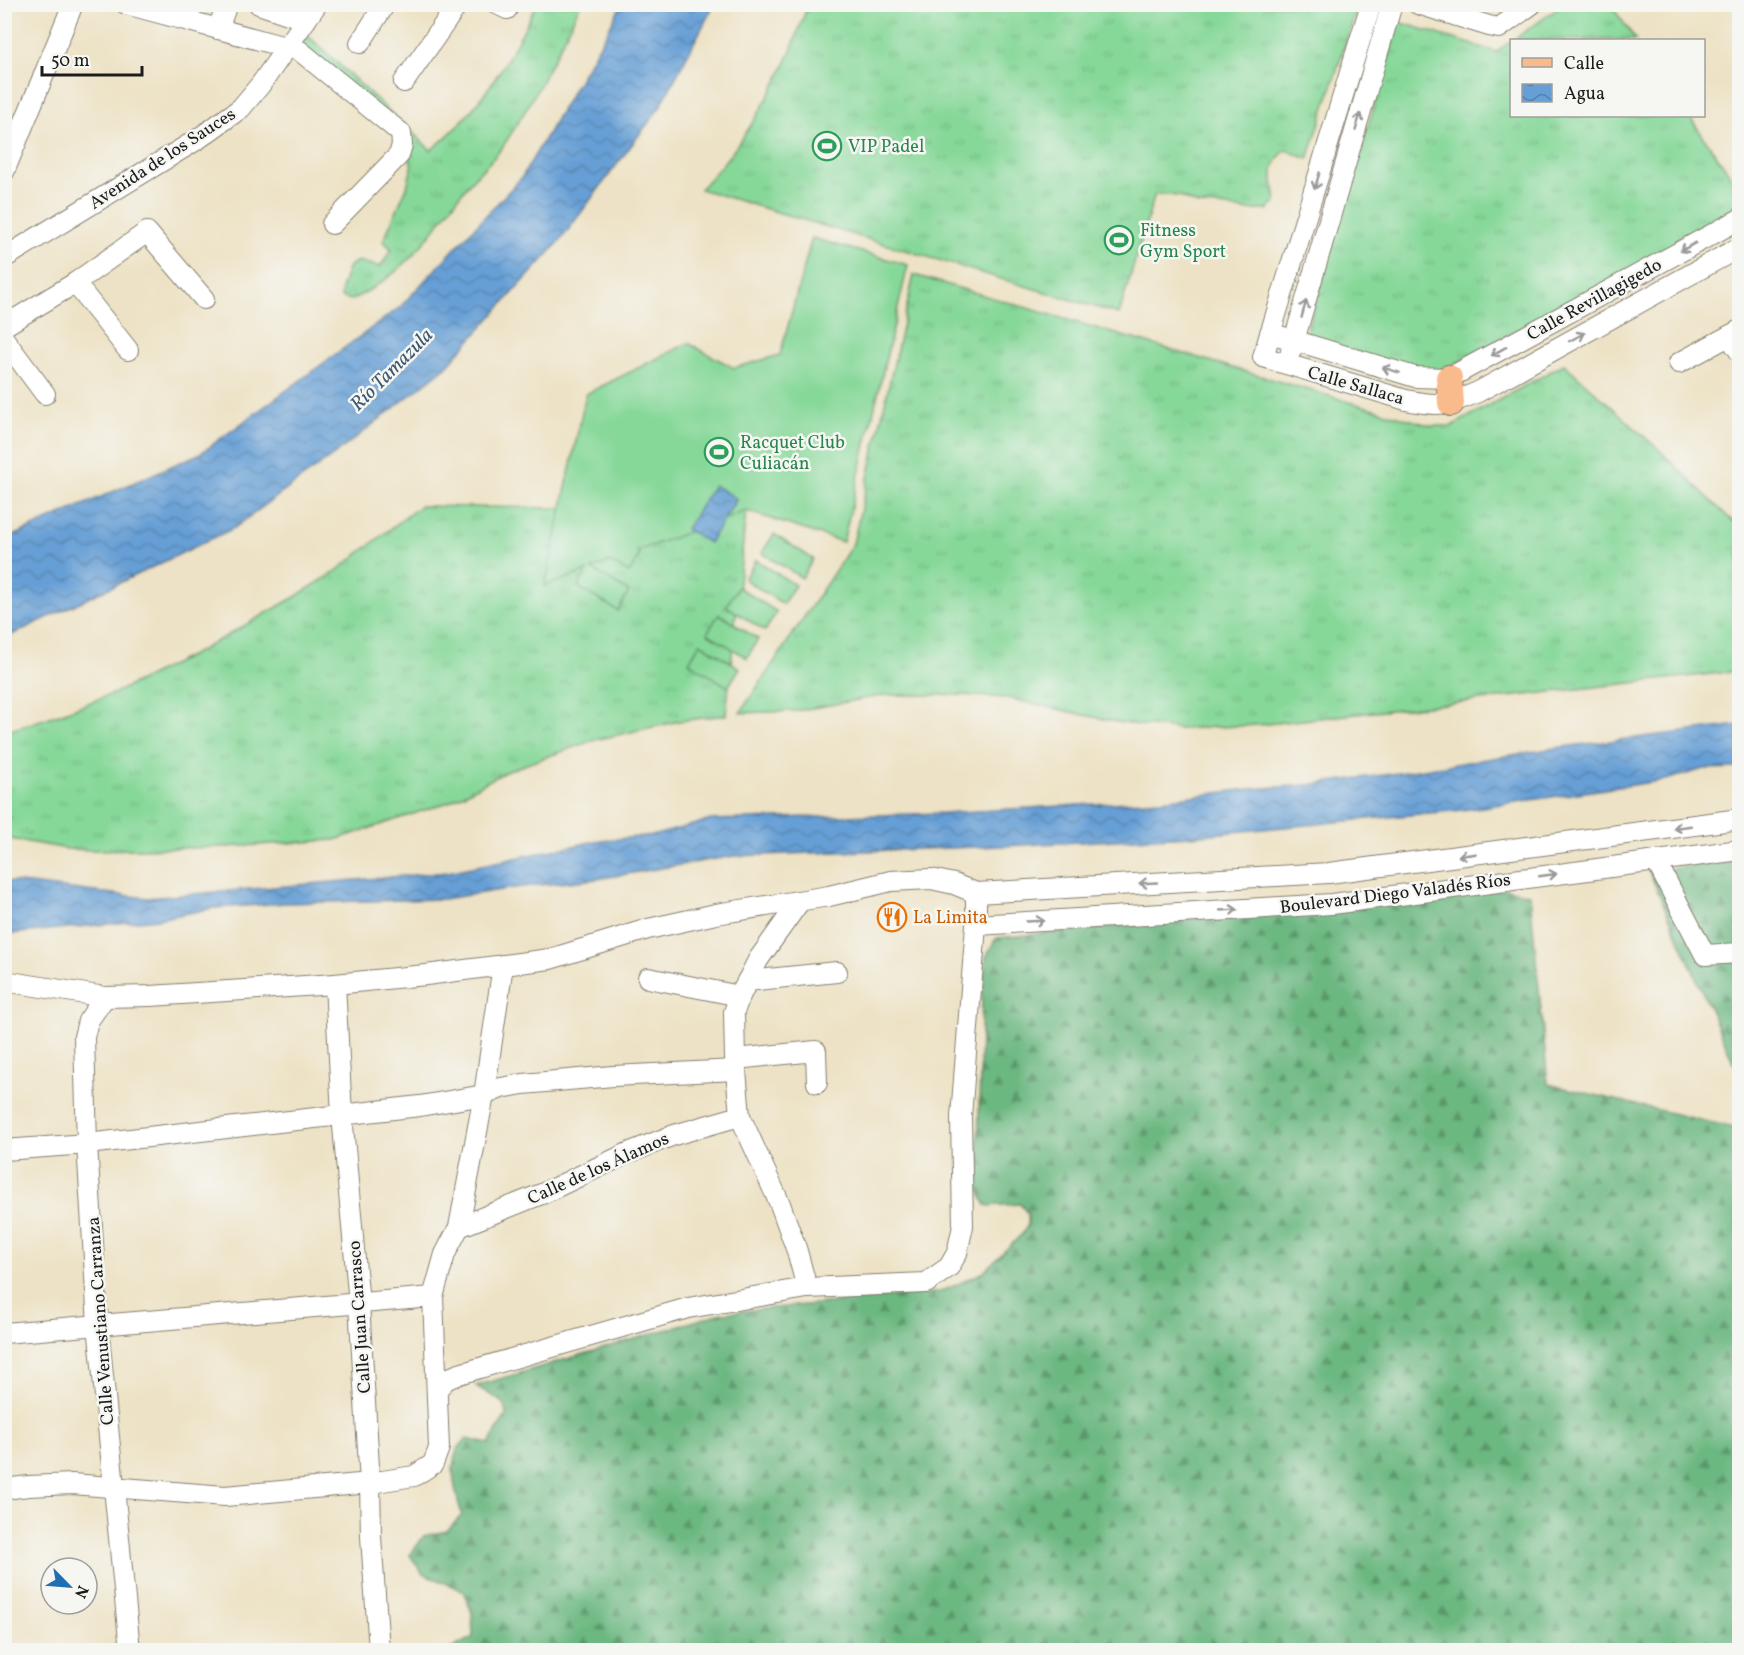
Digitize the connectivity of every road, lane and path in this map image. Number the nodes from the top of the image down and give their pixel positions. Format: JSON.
{"nodes":[{"id":1,"x":73,"y":4,"type":"edge"},
{"id":2,"x":126,"y":4,"type":"edge"},
{"id":3,"x":227,"y":4,"type":"edge"},
{"id":4,"x":259,"y":4,"type":"edge"},
{"id":5,"x":385,"y":4,"type":"edge"},
{"id":6,"x":458,"y":4,"type":"edge"},
{"id":7,"x":1371,"y":4,"type":"edge"},
{"id":8,"x":1392,"y":4,"type":"edge"},
{"id":9,"x":1418,"y":4,"type":"edge"},
{"id":10,"x":1532,"y":4,"type":"edge"},
{"id":11,"x":311,"y":12,"type":"edge"},
{"id":12,"x":218,"y":29,"type":"junction"},
{"id":13,"x":360,"y":43,"type":"dead end"},
{"id":14,"x":286,"y":47,"type":"junction"},
{"id":15,"x":404,"y":82,"type":"dead end"},
{"id":16,"x":4,"y":172,"type":"edge"},
{"id":17,"x":1740,"y":219,"type":"edge"},
{"id":18,"x":332,"y":224,"type":"dead end"},
{"id":19,"x":1740,"y":247,"type":"edge"},
{"id":20,"x":4,"y":258,"type":"edge"},
{"id":21,"x":75,"y":283,"type":"junction"},
{"id":22,"x":204,"y":299,"type":"dead end"},
{"id":23,"x":4,"y":326,"type":"edge"},
{"id":24,"x":1270,"y":333,"type":"junction"},
{"id":25,"x":4,"y":339,"type":"edge"},
{"id":26,"x":1736,"y":339,"type":"edge"},
{"id":27,"x":1295,"y":341,"type":"junction"},
{"id":28,"x":128,"y":350,"type":"dead end"},
{"id":29,"x":1679,"y":363,"type":"dead end"},
{"id":30,"x":1287,"y":365,"type":"junction"},
{"id":31,"x":1450,"y":391,"type":"junction"},
{"id":32,"x":45,"y":394,"type":"dead end"},
{"id":33,"x":1740,"y":819,"type":"edge"},
{"id":34,"x":1740,"y":850,"type":"edge"},
{"id":35,"x":1656,"y":861,"type":"junction"},
{"id":36,"x":976,"y":893,"type":"junction"},
{"id":37,"x":800,"y":901,"type":"junction"},
{"id":38,"x":976,"y":925,"type":"junction"},
{"id":39,"x":1740,"y":953,"type":"edge"},
{"id":40,"x":503,"y":965,"type":"junction"},
{"id":41,"x":837,"y":972,"type":"dead end"},
{"id":42,"x":648,"y":978,"type":"dead end"},
{"id":43,"x":4,"y":981,"type":"edge"},
{"id":44,"x":335,"y":984,"type":"junction"},
{"id":45,"x":743,"y":989,"type":"junction"},
{"id":46,"x":105,"y":997,"type":"junction"},
{"id":47,"x":735,"y":1064,"type":"junction"},
{"id":48,"x":817,"y":1083,"type":"dead end"},
{"id":49,"x":484,"y":1095,"type":"junction"},
{"id":50,"x":342,"y":1115,"type":"junction"},
{"id":51,"x":740,"y":1116,"type":"junction"},
{"id":52,"x":87,"y":1144,"type":"junction"},
{"id":53,"x":4,"y":1150,"type":"edge"},
{"id":54,"x":459,"y":1227,"type":"junction"},
{"id":55,"x":807,"y":1288,"type":"junction"},
{"id":56,"x":433,"y":1297,"type":"junction"},
{"id":57,"x":358,"y":1304,"type":"junction"},
{"id":58,"x":98,"y":1325,"type":"junction"},
{"id":59,"x":4,"y":1333,"type":"edge"},
{"id":60,"x":438,"y":1388,"type":"junction"},
{"id":61,"x":370,"y":1482,"type":"junction"},
{"id":62,"x":114,"y":1486,"type":"junction"},
{"id":63,"x":4,"y":1489,"type":"edge"},
{"id":64,"x":130,"y":1650,"type":"edge"},
{"id":65,"x":379,"y":1650,"type":"edge"}],
"edges":[{"from":1,"to":16,"type":"street"},
{"from":2,"to":12,"type":"street"},
{"from":3,"to":12,"type":"street"},
{"from":4,"to":11,"type":"street"},
{"from":5,"to":13,"type":"street"},
{"from":6,"to":15,"type":"street"},
{"from":7,"to":24,"type":"street","one_way":true},
{"from":27,"to":8,"type":"street","one_way":true},
{"from":9,"to":10,"type":"street"},
{"from":11,"to":14,"type":"street","name":"Avenida de los Sauces"},
{"from":12,"to":14,"type":"street"},
{"from":14,"to":18,"type":"street"},
{"from":14,"to":20,"type":"street","name":"Avenida de los Sauces"},
{"from":17,"to":31,"type":"street","name":"Calle Revillagigedo","one_way":true},
{"from":31,"to":19,"type":"street","name":"Calle Revillagigedo","one_way":true},
{"from":21,"to":22,"type":"street"},
{"from":21,"to":23,"type":"street"},
{"from":21,"to":28,"type":"street"},
{"from":24,"to":27,"type":"street","name":"Calle Sallaca"},
{"from":24,"to":30,"type":"street","name":"Calle Sallaca"},
{"from":25,"to":32,"type":"street"},
{"from":26,"to":29,"type":"street"},
{"from":27,"to":30,"type":"street"},
{"from":31,"to":27,"type":"street","name":"Calle Sallaca","one_way":true},
{"from":30,"to":31,"type":"street","name":"Calle Sallaca"},
{"from":33,"to":36,"type":"street","name":"Boulevard Diego Valadés Ríos","one_way":true},
{"from":34,"to":35,"type":"street","name":"Boulevard Diego Valadés Ríos"},
{"from":38,"to":35,"type":"street","name":"Boulevard Diego Valadés Ríos","one_way":true},
{"from":35,"to":39,"type":"street"},
{"from":36,"to":37,"type":"street"},
{"from":36,"to":38,"type":"street"},
{"from":37,"to":40,"type":"street"},
{"from":37,"to":45,"type":"street"},
{"from":38,"to":55,"type":"street"},
{"from":40,"to":44,"type":"street"},
{"from":40,"to":49,"type":"street"},
{"from":41,"to":45,"type":"street"},
{"from":42,"to":45,"type":"street"},
{"from":43,"to":46,"type":"street"},
{"from":44,"to":46,"type":"street"},
{"from":44,"to":50,"type":"street","name":"Calle Juan Carrasco"},
{"from":45,"to":47,"type":"street"},
{"from":46,"to":52,"type":"street","name":"Calle Venustiano Carranza"},
{"from":47,"to":48,"type":"street"},
{"from":47,"to":49,"type":"street"},
{"from":47,"to":51,"type":"street"},
{"from":49,"to":50,"type":"street"},
{"from":49,"to":54,"type":"street"},
{"from":50,"to":52,"type":"street"},
{"from":50,"to":57,"type":"street","name":"Calle Juan Carrasco"},
{"from":51,"to":54,"type":"street","name":"Calle de los Álamos"},
{"from":51,"to":55,"type":"street"},
{"from":52,"to":53,"type":"street"},
{"from":52,"to":58,"type":"street","name":"Calle Venustiano Carranza"},
{"from":54,"to":56,"type":"street"},
{"from":55,"to":60,"type":"street"},
{"from":56,"to":57,"type":"street"},
{"from":56,"to":60,"type":"street"},
{"from":57,"to":58,"type":"street"},
{"from":57,"to":61,"type":"street","name":"Calle Juan Carrasco"},
{"from":58,"to":59,"type":"street"},
{"from":58,"to":62,"type":"street","name":"Calle Venustiano Carranza"},
{"from":60,"to":61,"type":"street"},
{"from":61,"to":62,"type":"street"},
{"from":61,"to":65,"type":"street","name":"Calle Juan Carrasco"},
{"from":62,"to":63,"type":"street"},
{"from":62,"to":64,"type":"street","name":"Calle Venustiano Carranza"}]}
